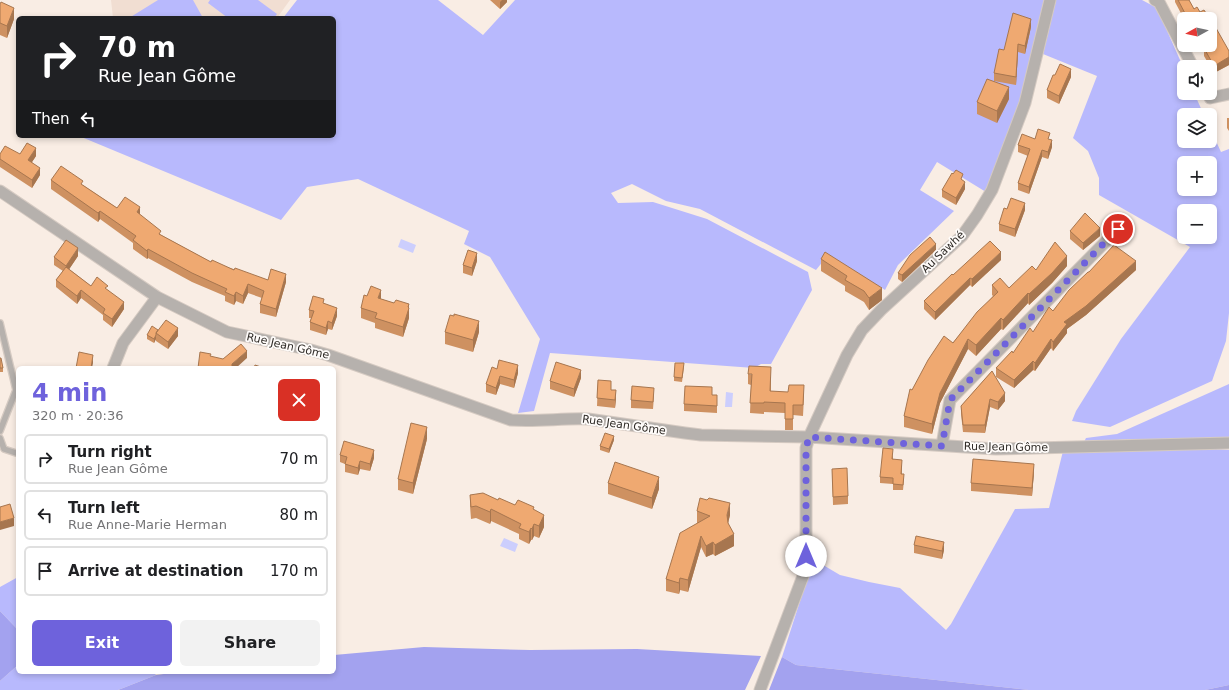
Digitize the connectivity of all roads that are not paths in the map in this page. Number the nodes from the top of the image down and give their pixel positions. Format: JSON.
{"nodes":[{"id":1,"x":1050,"y":0,"type":"edge"},
{"id":2,"x":1155,"y":0,"type":"edge"},
{"id":3,"x":1189,"y":60,"type":"edge"},
{"id":4,"x":1229,"y":94,"type":"edge"},
{"id":5,"x":1217,"y":97,"type":"edge"},
{"id":6,"x":0,"y":191,"type":"edge"},
{"id":7,"x":1118,"y":229,"type":"dead end"},
{"id":8,"x":157,"y":297,"type":"junction"},
{"id":9,"x":0,"y":323,"type":"edge"},
{"id":10,"x":114,"y":366,"type":"edge"},
{"id":11,"x":0,"y":431,"type":"edge"},
{"id":12,"x":809,"y":437,"type":"junction"},
{"id":13,"x":0,"y":438,"type":"edge"},
{"id":14,"x":1229,"y":443,"type":"edge"},
{"id":15,"x":942,"y":446,"type":"junction"},
{"id":16,"x":16,"y":453,"type":"dead end"},
{"id":17,"x":760,"y":690,"type":"edge"}],
"edges":[{"from":1,"to":12,"type":"street","name":"Au Sawhé"},
{"from":2,"to":3,"type":"street"},
{"from":4,"to":5,"type":"street"},
{"from":6,"to":8,"type":"street","name":"Rue Jean Gôme"},
{"from":7,"to":15,"type":"street"},
{"from":8,"to":10,"type":"street"},
{"from":8,"to":12,"type":"street","name":"Rue Jean Gôme"},
{"from":9,"to":11,"type":"lane"},
{"from":12,"to":15,"type":"street","name":"Rue Jean Gôme"},
{"from":12,"to":17,"type":"street","name":"Au Sawhé"},
{"from":13,"to":16,"type":"lane"},
{"from":14,"to":15,"type":"street","name":"Rue Jean Gôme"}]}
